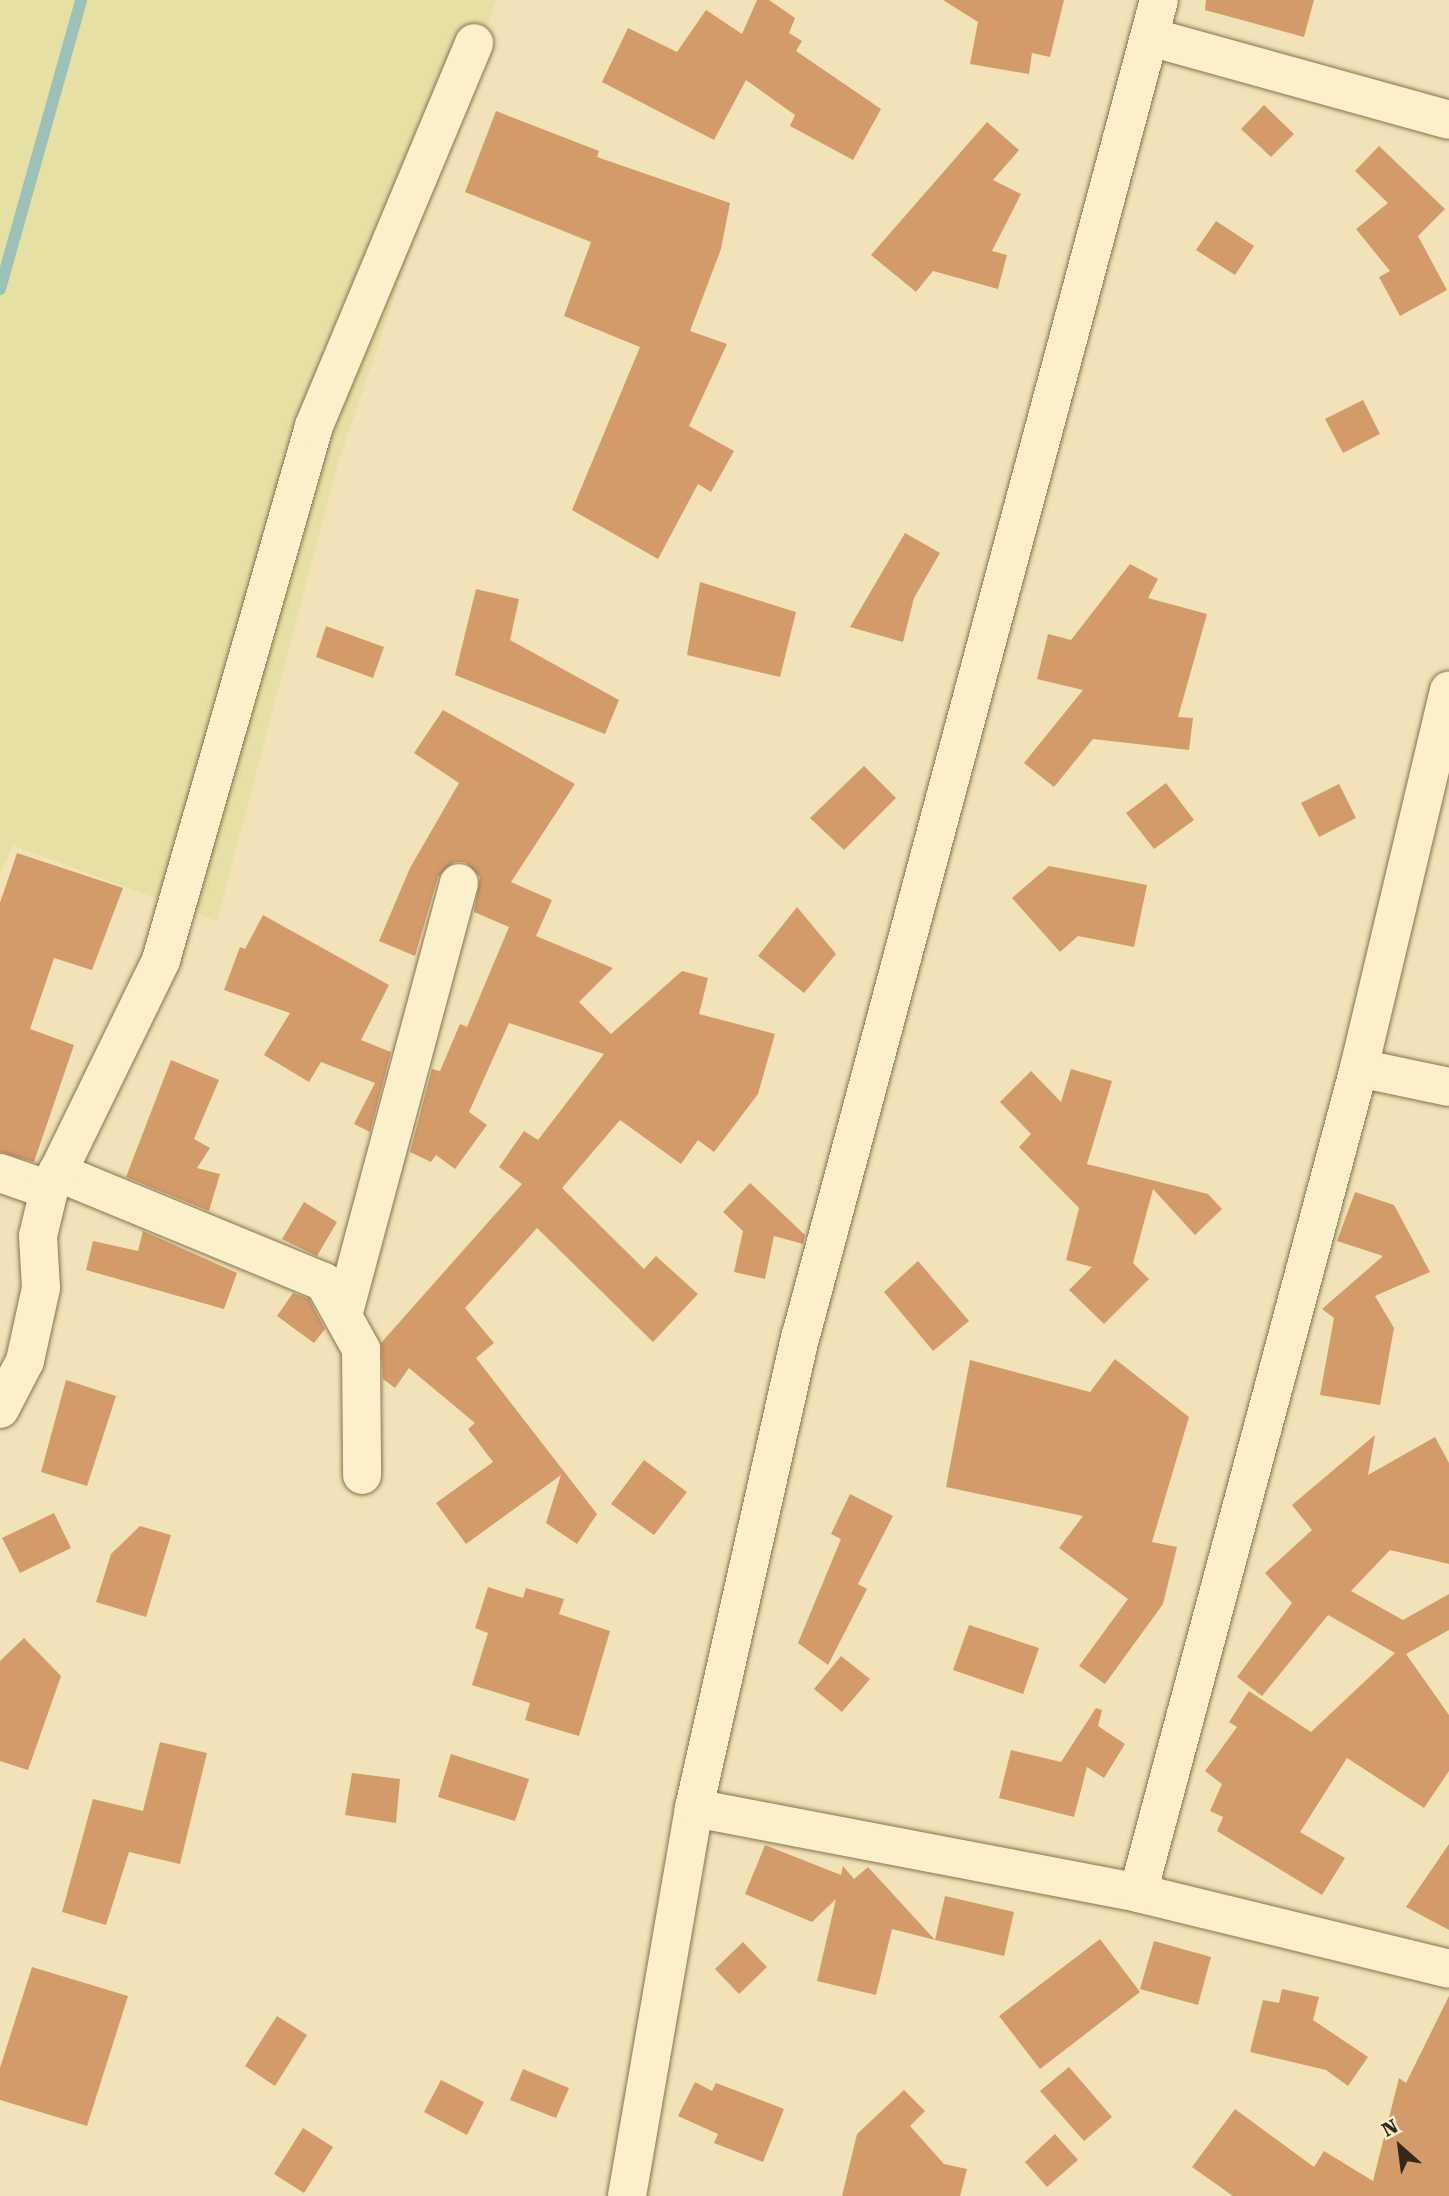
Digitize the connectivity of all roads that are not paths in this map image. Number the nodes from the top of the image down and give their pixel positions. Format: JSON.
{"nodes":[{"id":1,"x":1158,"y":0,"type":"edge"},
{"id":2,"x":1150,"y":37,"type":"junction"},
{"id":3,"x":474,"y":43,"type":"dead end"},
{"id":4,"x":1449,"y":120,"type":"edge"},
{"id":5,"x":1449,"y":691,"type":"edge"},
{"id":6,"x":459,"y":883,"type":"dead end"},
{"id":7,"x":1359,"y":1068,"type":"junction"},
{"id":8,"x":1449,"y":1087,"type":"edge"},
{"id":9,"x":0,"y":1173,"type":"edge"},
{"id":10,"x":53,"y":1181,"type":"junction"},
{"id":11,"x":345,"y":1312,"type":"junction"},
{"id":12,"x":0,"y":1409,"type":"edge"},
{"id":13,"x":362,"y":1475,"type":"dead end"},
{"id":14,"x":694,"y":1808,"type":"junction"},
{"id":15,"x":1138,"y":1893,"type":"junction"},
{"id":16,"x":1449,"y":1969,"type":"edge"},
{"id":17,"x":627,"y":2196,"type":"edge"}],
"edges":[{"from":1,"to":2,"type":"street"},
{"from":2,"to":4,"type":"street"},
{"from":2,"to":14,"type":"street"},
{"from":3,"to":10,"type":"street"},
{"from":5,"to":7,"type":"street"},
{"from":6,"to":11,"type":"street"},
{"from":7,"to":8,"type":"street"},
{"from":7,"to":15,"type":"street"},
{"from":9,"to":10,"type":"street"},
{"from":10,"to":11,"type":"street"},
{"from":10,"to":12,"type":"street"},
{"from":11,"to":13,"type":"street"},
{"from":14,"to":15,"type":"street"},
{"from":14,"to":17,"type":"street"},
{"from":15,"to":16,"type":"street"}]}
